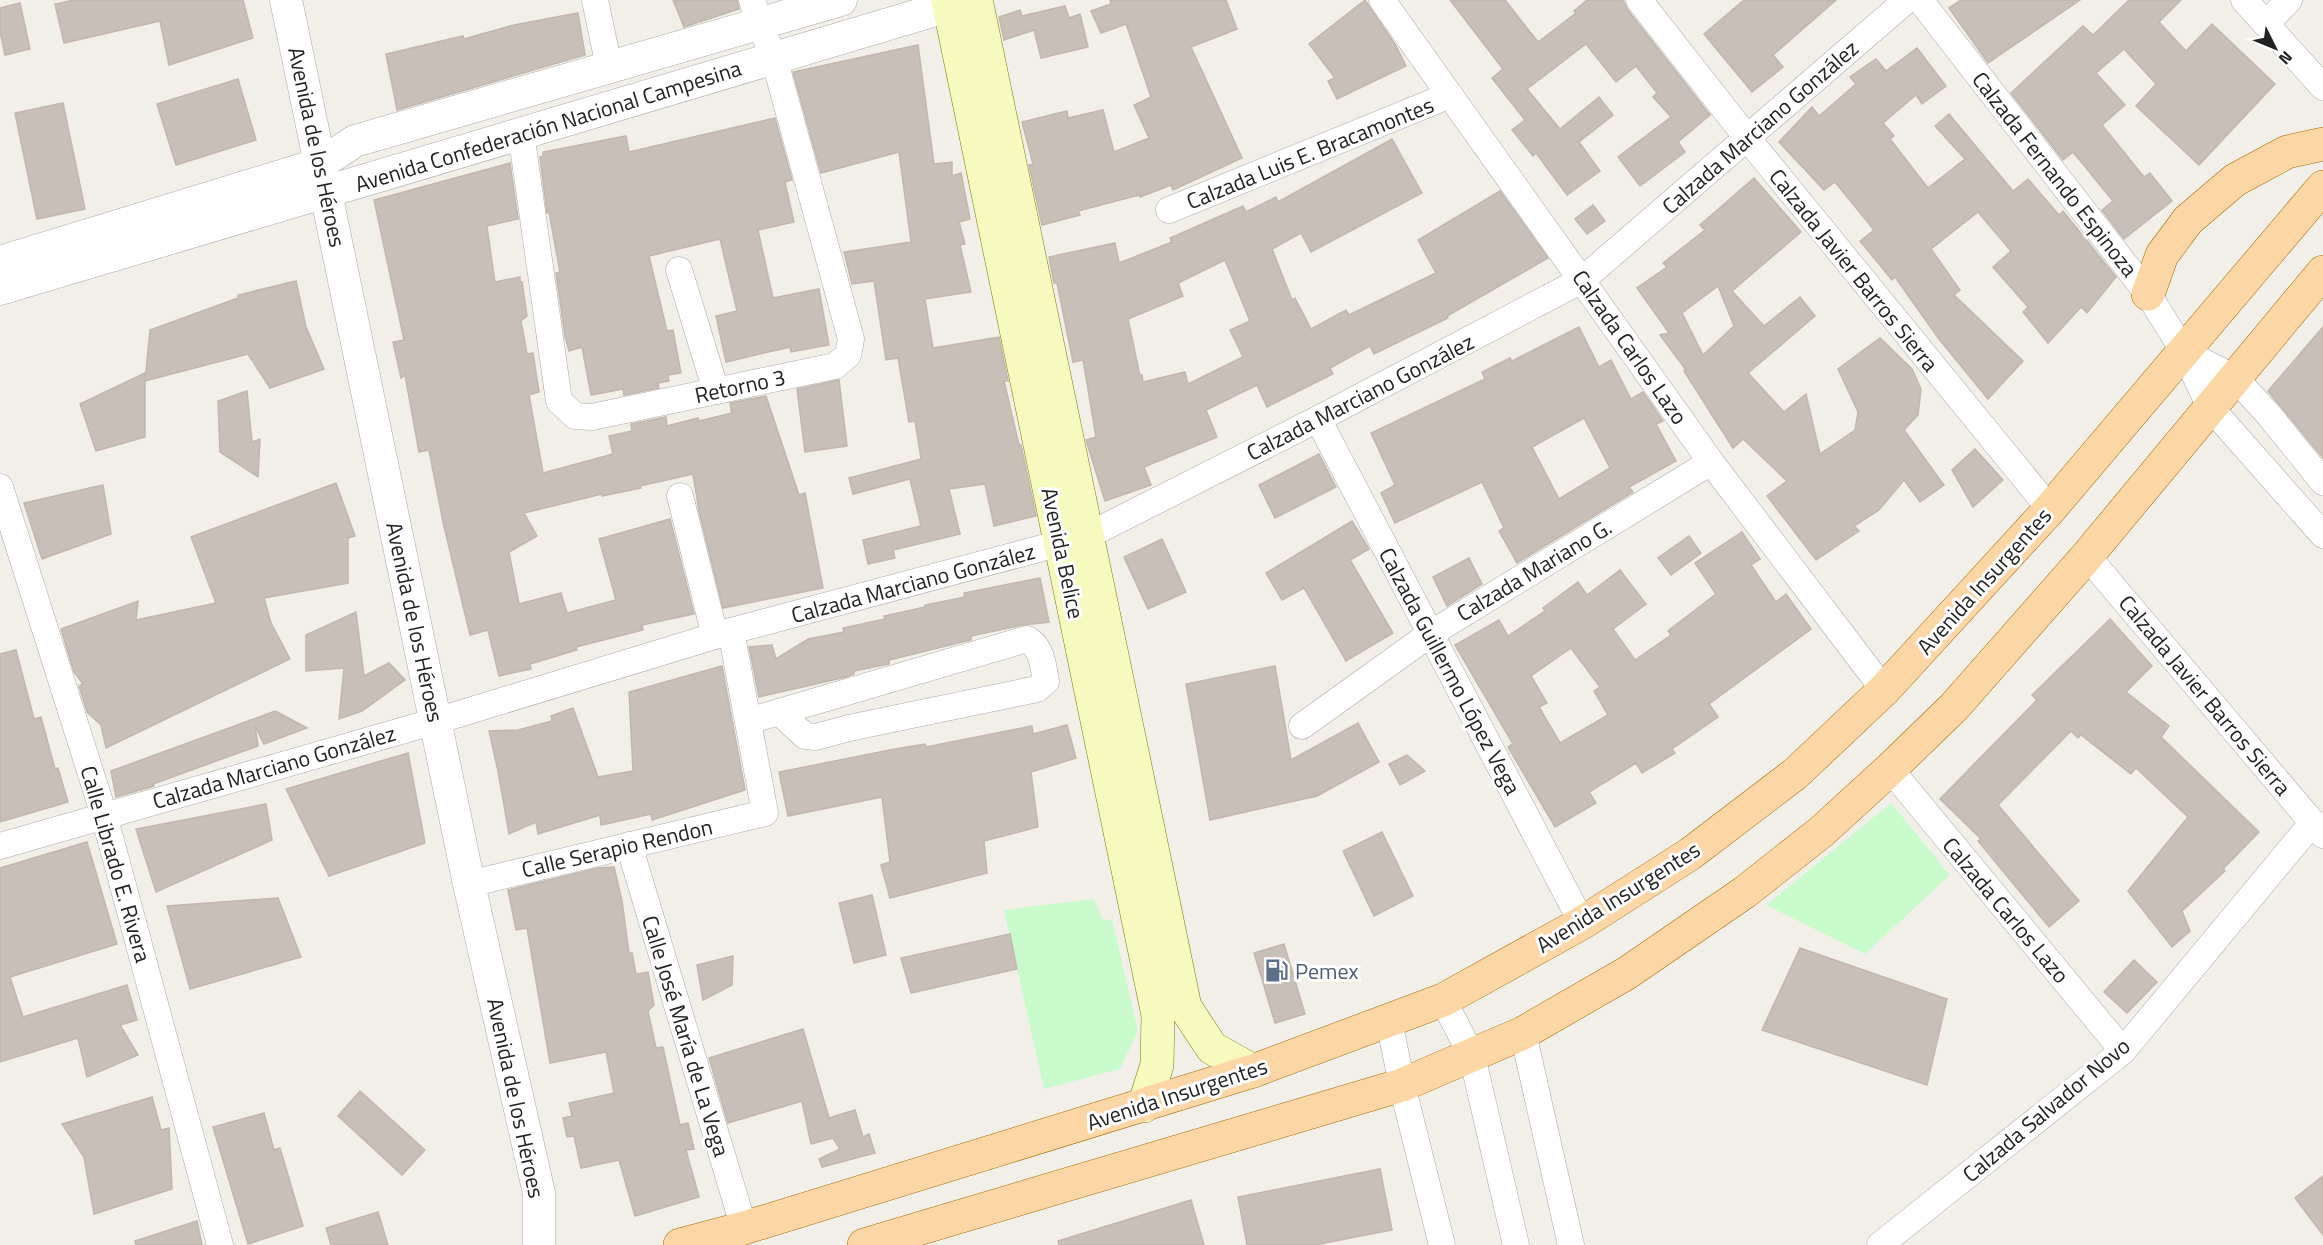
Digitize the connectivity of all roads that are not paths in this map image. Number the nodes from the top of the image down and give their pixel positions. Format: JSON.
{"nodes":[{"id":1,"x":286,"y":0,"type":"edge"},
{"id":2,"x":595,"y":0,"type":"edge"},
{"id":3,"x":841,"y":0,"type":"edge"},
{"id":4,"x":1382,"y":0,"type":"edge"},
{"id":5,"x":1639,"y":0,"type":"edge"},
{"id":6,"x":1907,"y":0,"type":"edge"},
{"id":7,"x":1920,"y":0,"type":"edge"},
{"id":8,"x":2244,"y":0,"type":"edge"},
{"id":9,"x":2289,"y":0,"type":"edge"},
{"id":10,"x":957,"y":2,"type":"edge"},
{"id":11,"x":756,"y":12,"type":"edge"},
{"id":12,"x":2266,"y":24,"type":"junction"},
{"id":13,"x":774,"y":58,"type":"junction"},
{"id":14,"x":609,"y":67,"type":"junction"},
{"id":15,"x":2323,"y":87,"type":"edge"},
{"id":16,"x":1450,"y":95,"type":"junction"},
{"id":17,"x":521,"y":134,"type":"junction"},
{"id":18,"x":1748,"y":139,"type":"junction"},
{"id":19,"x":2323,"y":144,"type":"edge"},
{"id":20,"x":323,"y":178,"type":"junction"},
{"id":21,"x":2323,"y":187,"type":"edge"},
{"id":22,"x":1169,"y":210,"type":"dead end"},
{"id":23,"x":60,"y":258,"type":"junction"},
{"id":24,"x":0,"y":262,"type":"edge"},
{"id":25,"x":679,"y":270,"type":"dead end"},
{"id":26,"x":2323,"y":272,"type":"edge"},
{"id":27,"x":1582,"y":280,"type":"junction"},
{"id":28,"x":0,"y":289,"type":"edge"},
{"id":29,"x":2148,"y":294,"type":"junction"},
{"id":30,"x":2184,"y":352,"type":"junction"},
{"id":31,"x":2235,"y":378,"type":"junction"},
{"id":32,"x":716,"y":391,"type":"junction"},
{"id":33,"x":2210,"y":407,"type":"junction"},
{"id":34,"x":1318,"y":419,"type":"junction"},
{"id":35,"x":1712,"y":462,"type":"junction"},
{"id":36,"x":2323,"y":482,"type":"edge"},
{"id":37,"x":0,"y":487,"type":"edge"},
{"id":38,"x":680,"y":496,"type":"dead end"},
{"id":39,"x":2050,"y":509,"type":"junction"},
{"id":40,"x":2323,"y":535,"type":"edge"},
{"id":41,"x":1074,"y":540,"type":"junction"},
{"id":42,"x":2087,"y":556,"type":"junction"},
{"id":43,"x":723,"y":634,"type":"junction"},
{"id":44,"x":1430,"y":634,"type":"junction"},
{"id":45,"x":1884,"y":690,"type":"junction"},
{"id":46,"x":779,"y":711,"type":"junction"},
{"id":47,"x":436,"y":721,"type":"junction"},
{"id":48,"x":748,"y":721,"type":"junction"},
{"id":49,"x":1302,"y":726,"type":"dead end"},
{"id":50,"x":1890,"y":769,"type":"junction"},
{"id":51,"x":105,"y":815,"type":"junction"},
{"id":52,"x":2318,"y":828,"type":"edge"},
{"id":53,"x":629,"y":845,"type":"junction"},
{"id":54,"x":0,"y":846,"type":"edge"},
{"id":55,"x":469,"y":884,"type":"junction"},
{"id":56,"x":1582,"y":923,"type":"junction"},
{"id":57,"x":1443,"y":1000,"type":"junction"},
{"id":58,"x":1389,"y":1020,"type":"junction"},
{"id":59,"x":1523,"y":1033,"type":"junction"},
{"id":60,"x":2123,"y":1051,"type":"junction"},
{"id":61,"x":1472,"y":1056,"type":"junction"},
{"id":62,"x":1254,"y":1071,"type":"junction"},
{"id":63,"x":1402,"y":1084,"type":"junction"},
{"id":64,"x":1144,"y":1106,"type":"junction"},
{"id":65,"x":744,"y":1228,"type":"junction"},
{"id":66,"x":220,"y":1245,"type":"edge"},
{"id":67,"x":539,"y":1245,"type":"edge"},
{"id":68,"x":680,"y":1245,"type":"edge"},
{"id":69,"x":864,"y":1245,"type":"edge"},
{"id":70,"x":1442,"y":1245,"type":"edge"},
{"id":71,"x":1516,"y":1245,"type":"edge"},
{"id":72,"x":1571,"y":1245,"type":"edge"},
{"id":73,"x":1880,"y":1245,"type":"edge"}],
"edges":[{"from":1,"to":20,"type":"street","name":"Avenida de los Héroes"},
{"from":2,"to":14,"type":"street"},
{"from":3,"to":11,"type":"street","name":"Avenida Confederación Nacional Campesina"},
{"from":4,"to":16,"type":"street","name":"Calzada Carlos Lazo"},
{"from":5,"to":18,"type":"street","name":"Calzada Javier Barros Sierra"},
{"from":6,"to":18,"type":"street","name":"Calzada Marciano González"},
{"from":7,"to":29,"type":"street","name":"Calzada Fernando Espinoza"},
{"from":8,"to":12,"type":"street"},
{"from":9,"to":12,"type":"street"},
{"from":10,"to":13,"type":"street","name":"Avenida Confederación Nacional Campesina"},
{"from":10,"to":41,"type":"main road","name":"Avenida Belice"},
{"from":11,"to":13,"type":"street","name":"Retorno 3"},
{"from":11,"to":14,"type":"street","name":"Avenida Confederación Nacional Campesina"},
{"from":12,"to":15,"type":"street"},
{"from":13,"to":17,"type":"street","name":"Avenida Confederación Nacional Campesina"},
{"from":13,"to":32,"type":"street","name":"Retorno 3"},
{"from":14,"to":20,"type":"street","name":"Avenida Confederación Nacional Campesina"},
{"from":16,"to":22,"type":"street","name":"Calzada Luis E. Bracamontes"},
{"from":16,"to":27,"type":"street","name":"Calzada Carlos Lazo"},
{"from":17,"to":20,"type":"street","name":"Avenida Confederación Nacional Campesina"},
{"from":17,"to":32,"type":"street","name":"Retorno 3"},
{"from":18,"to":27,"type":"street","name":"Calzada Marciano González"},
{"from":18,"to":39,"type":"street","name":"Calzada Javier Barros Sierra"},
{"from":19,"to":29,"type":"main road"},
{"from":20,"to":23,"type":"street","name":"Avenida Confederación Nacional Campesina"},
{"from":20,"to":47,"type":"street","name":"Avenida de los Héroes"},
{"from":21,"to":30,"type":"main road","name":"Avenida Insurgentes"},
{"from":23,"to":24,"type":"street","name":"Avenida Confederación Nacional Campesina"},
{"from":23,"to":28,"type":"street","name":"Avenida Confederación Nacional Campesina"},
{"from":25,"to":32,"type":"street"},
{"from":26,"to":31,"type":"main road"},
{"from":27,"to":34,"type":"street","name":"Calzada Marciano González"},
{"from":27,"to":35,"type":"street","name":"Calzada Carlos Lazo"},
{"from":29,"to":30,"type":"street","name":"Calzada Fernando Espinoza"},
{"from":30,"to":31,"type":"street"},
{"from":30,"to":33,"type":"street","name":"Calzada Fernando Espinoza"},
{"from":30,"to":39,"type":"main road","name":"Avenida Insurgentes"},
{"from":31,"to":33,"type":"main road"},
{"from":31,"to":36,"type":"street"},
{"from":33,"to":40,"type":"street","name":"Calzada Fernando Espinoza"},
{"from":33,"to":42,"type":"main road"},
{"from":34,"to":41,"type":"street","name":"Calzada Marciano González"},
{"from":34,"to":44,"type":"street","name":"Calzada Guillermo López Vega"},
{"from":35,"to":44,"type":"street","name":"Calzada Mariano G."},
{"from":35,"to":45,"type":"street","name":"Calzada Carlos Lazo"},
{"from":37,"to":51,"type":"street","name":"Calle Librado E. Rivera"},
{"from":38,"to":43,"type":"street"},
{"from":39,"to":45,"type":"main road","name":"Avenida Insurgentes"},
{"from":41,"to":43,"type":"street","name":"Calzada Marciano González"},
{"from":41,"to":62,"type":"main road","name":"Avenida Belice"},
{"from":41,"to":64,"type":"main road","name":"Avenida Belice"},
{"from":42,"to":50,"type":"main road"},
{"from":42,"to":52,"type":"street","name":"Calzada Javier Barros Sierra"},
{"from":43,"to":47,"type":"street","name":"Calzada Marciano González"},
{"from":43,"to":48,"type":"street"},
{"from":44,"to":49,"type":"street","name":"Calzada Mariano G."},
{"from":44,"to":56,"type":"street","name":"Calzada Guillermo López Vega"},
{"from":45,"to":56,"type":"main road","name":"Avenida Insurgentes"},
{"from":46,"to":46,"type":"street"},
{"from":46,"to":48,"type":"street"},
{"from":47,"to":51,"type":"street","name":"Calzada Marciano González"},
{"from":47,"to":55,"type":"street","name":"Avenida de los Héroes"},
{"from":48,"to":53,"type":"street","name":"Calle Serapio Rendon"},
{"from":50,"to":59,"type":"main road"},
{"from":50,"to":60,"type":"street","name":"Calzada Carlos Lazo"},
{"from":51,"to":54,"type":"street","name":"Calzada Marciano González"},
{"from":51,"to":66,"type":"street","name":"Calle Librado E. Rivera"},
{"from":52,"to":60,"type":"street","name":"Calzada Salvador Novo"},
{"from":53,"to":55,"type":"street","name":"Calle Serapio Rendon"},
{"from":53,"to":65,"type":"street","name":"Calle José María de La Vega"},
{"from":55,"to":67,"type":"street","name":"Avenida de los Héroes"},
{"from":56,"to":57,"type":"main road","name":"Avenida Insurgentes"},
{"from":57,"to":58,"type":"main road","name":"Avenida Insurgentes"},
{"from":57,"to":61,"type":"street"},
{"from":58,"to":62,"type":"main road","name":"Avenida Insurgentes"},
{"from":58,"to":63,"type":"street"},
{"from":59,"to":61,"type":"main road"},
{"from":59,"to":72,"type":"street"},
{"from":60,"to":73,"type":"street","name":"Calzada Salvador Novo"},
{"from":61,"to":63,"type":"main road"},
{"from":61,"to":71,"type":"street"},
{"from":62,"to":64,"type":"main road","name":"Avenida Insurgentes"},
{"from":63,"to":69,"type":"main road"},
{"from":63,"to":70,"type":"street"},
{"from":64,"to":65,"type":"main road","name":"Avenida Insurgentes"},
{"from":65,"to":68,"type":"main road","name":"Avenida Insurgentes"}]}
